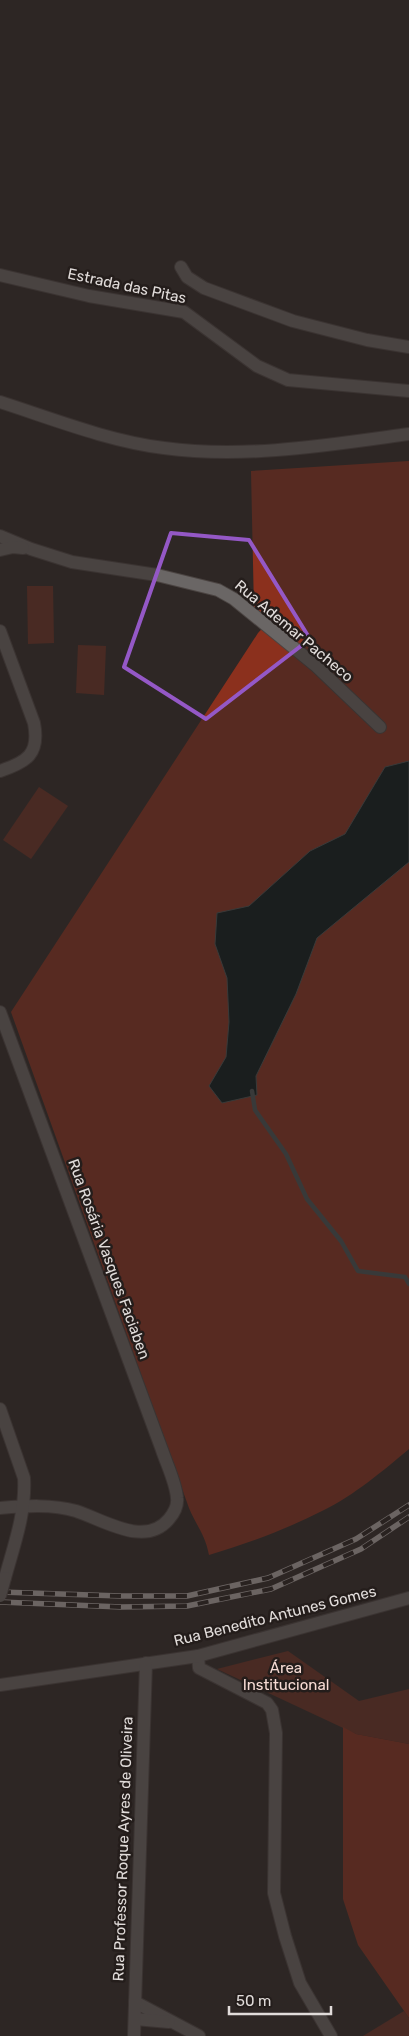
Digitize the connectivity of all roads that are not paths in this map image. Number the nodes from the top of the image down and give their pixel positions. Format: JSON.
{"nodes":[{"id":1,"x":181,"y":267,"type":"dead end"},
{"id":2,"x":0,"y":275,"type":"edge"},
{"id":3,"x":409,"y":347,"type":"edge"},
{"id":4,"x":409,"y":391,"type":"edge"},
{"id":5,"x":0,"y":402,"type":"edge"},
{"id":6,"x":409,"y":434,"type":"edge"},
{"id":7,"x":409,"y":441,"type":"edge"},
{"id":8,"x":336,"y":443,"type":"junction"},
{"id":9,"x":0,"y":536,"type":"edge"},
{"id":10,"x":31,"y":549,"type":"junction"},
{"id":11,"x":0,"y":550,"type":"edge"},
{"id":12,"x":0,"y":631,"type":"edge"},
{"id":13,"x":380,"y":727,"type":"dead end"},
{"id":14,"x":0,"y":771,"type":"edge"},
{"id":15,"x":0,"y":1012,"type":"edge"},
{"id":16,"x":0,"y":1410,"type":"edge"},
{"id":17,"x":24,"y":1506,"type":"junction"},
{"id":18,"x":0,"y":1508,"type":"edge"},
{"id":19,"x":0,"y":1596,"type":"edge"},
{"id":20,"x":409,"y":1598,"type":"edge"},
{"id":21,"x":198,"y":1656,"type":"junction"},
{"id":22,"x":146,"y":1663,"type":"junction"},
{"id":23,"x":0,"y":1684,"type":"edge"},
{"id":24,"x":135,"y":2002,"type":"junction"},
{"id":25,"x":134,"y":2019,"type":"junction"},
{"id":26,"x":175,"y":2023,"type":"junction"},
{"id":27,"x":134,"y":2036,"type":"edge"},
{"id":28,"x":199,"y":2036,"type":"edge"},
{"id":29,"x":331,"y":2036,"type":"edge"}],
"edges":[{"from":1,"to":3,"type":"street"},
{"from":2,"to":4,"type":"street","name":"Estrada das Pitas"},
{"from":5,"to":8,"type":"street"},
{"from":6,"to":8,"type":"street"},
{"from":7,"to":8,"type":"street"},
{"from":9,"to":10,"type":"street","name":"Rua Ademar Pacheco"},
{"from":10,"to":11,"type":"street","name":"Rua Ademar Pacheco"},
{"from":10,"to":13,"type":"street","name":"Rua Ademar Pacheco"},
{"from":12,"to":14,"type":"street"},
{"from":15,"to":17,"type":"street","name":"Rua Rosária Vasques Faciaben"},
{"from":16,"to":17,"type":"street"},
{"from":17,"to":18,"type":"street"},
{"from":17,"to":19,"type":"street","bridge":true},
{"from":20,"to":21,"type":"street","name":"Rua Benedito Antunes Gomes"},
{"from":21,"to":22,"type":"street","name":"Rua Benedito Antunes Gomes"},
{"from":21,"to":29,"type":"street"},
{"from":22,"to":23,"type":"street","name":"Rua Benedito Antunes Gomes"},
{"from":22,"to":24,"type":"street","name":"Rua Professor Roque Ayres de Oliveira"},
{"from":24,"to":25,"type":"street","name":"Rua Professor Roque Ayres de Oliveira"},
{"from":24,"to":26,"type":"street"},
{"from":25,"to":26,"type":"street"},
{"from":25,"to":27,"type":"street","name":"Rua Professor Roque Ayres de Oliveira"},
{"from":26,"to":28,"type":"street"}]}
